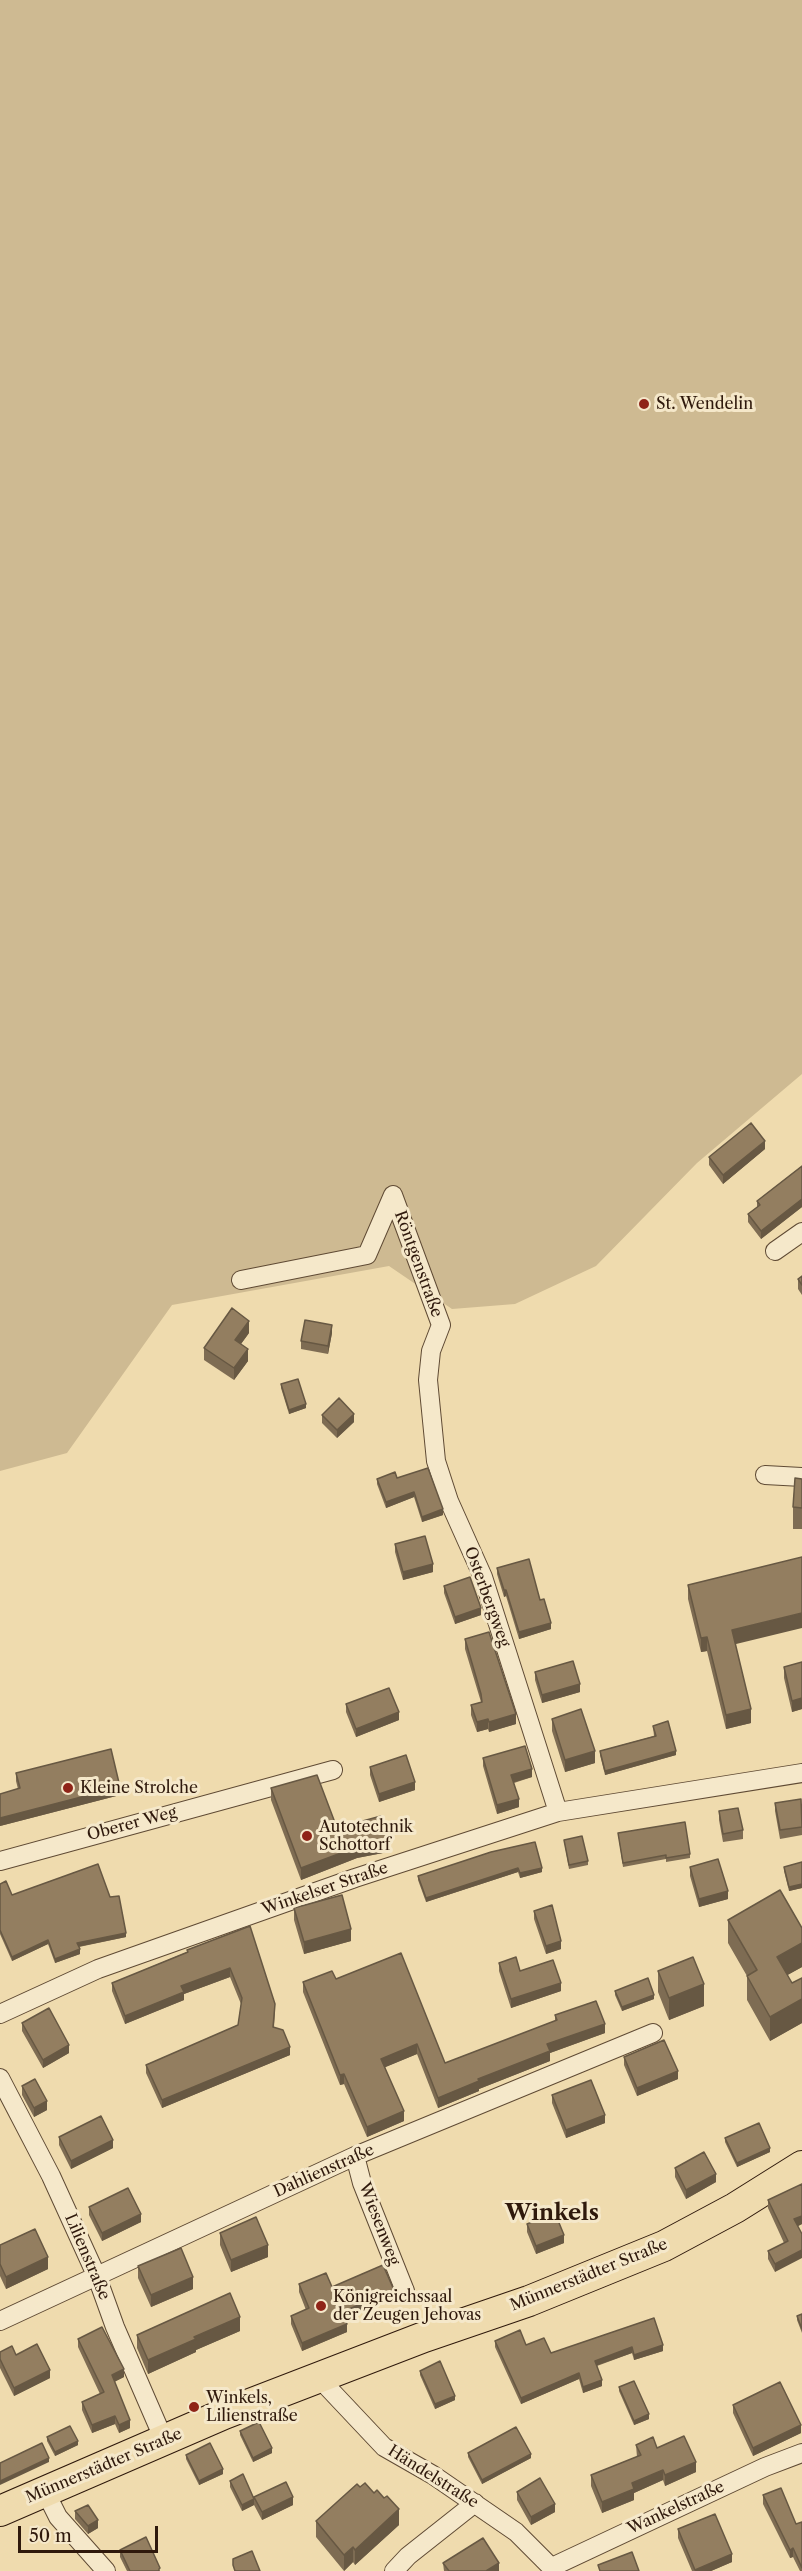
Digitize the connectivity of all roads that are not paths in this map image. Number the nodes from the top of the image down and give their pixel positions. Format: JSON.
{"nodes":[{"id":1,"x":802,"y":1232,"type":"edge"},
{"id":2,"x":775,"y":1251,"type":"dead end"},
{"id":3,"x":241,"y":1280,"type":"dead end"},
{"id":4,"x":428,"y":1380,"type":"joint"},
{"id":5,"x":765,"y":1475,"type":"dead end"},
{"id":6,"x":802,"y":1477,"type":"edge"},
{"id":7,"x":333,"y":1770,"type":"dead end"},
{"id":8,"x":802,"y":1773,"type":"edge"},
{"id":9,"x":558,"y":1812,"type":"junction"},
{"id":10,"x":0,"y":1861,"type":"edge"},
{"id":11,"x":0,"y":2014,"type":"edge"},
{"id":12,"x":653,"y":2033,"type":"dead end"},
{"id":13,"x":0,"y":2078,"type":"edge"},
{"id":14,"x":355,"y":2156,"type":"junction"},
{"id":15,"x":802,"y":2166,"type":"edge"},
{"id":16,"x":97,"y":2277,"type":"junction"},
{"id":17,"x":405,"y":2291,"type":"dead end"},
{"id":18,"x":0,"y":2321,"type":"edge"},
{"id":19,"x":318,"y":2377,"type":"junction"},
{"id":20,"x":164,"y":2440,"type":"junction"},
{"id":21,"x":802,"y":2453,"type":"edge"},
{"id":22,"x":45,"y":2491,"type":"junction"},
{"id":23,"x":475,"y":2503,"type":"junction"},
{"id":24,"x":0,"y":2511,"type":"edge"},
{"id":25,"x":554,"y":2569,"type":"edge"},
{"id":26,"x":106,"y":2571,"type":"edge"},
{"id":27,"x":394,"y":2571,"type":"edge"}],
"edges":[{"from":1,"to":2,"type":"street"},
{"from":3,"to":4,"type":"street","name":"Röntgenstraße"},
{"from":4,"to":9,"type":"street","name":"Osterbergweg"},
{"from":5,"to":6,"type":"street"},
{"from":7,"to":10,"type":"street","name":"Oberer Weg"},
{"from":8,"to":9,"type":"street","name":"Winkelser Straße"},
{"from":9,"to":11,"type":"street","name":"Winkelser Straße"},
{"from":12,"to":14,"type":"street","name":"Dahlienstraße"},
{"from":13,"to":16,"type":"street","name":"Lilienstraße"},
{"from":14,"to":16,"type":"street","name":"Dahlienstraße"},
{"from":14,"to":17,"type":"street","name":"Wiesenweg"},
{"from":15,"to":19,"type":"main road","name":"Münnerstädter Straße"},
{"from":16,"to":18,"type":"street","name":"Dahlienstraße"},
{"from":16,"to":20,"type":"street","name":"Lilienstraße"},
{"from":19,"to":20,"type":"main road","name":"Münnerstädter Straße"},
{"from":19,"to":23,"type":"street","name":"Händelstraße"},
{"from":20,"to":22,"type":"main road","name":"Münnerstädter Straße"},
{"from":21,"to":25,"type":"street","name":"Wankelstraße"},
{"from":22,"to":24,"type":"main road","name":"Münnerstädter Straße"},
{"from":22,"to":26,"type":"street"},
{"from":23,"to":25,"type":"street","name":"Händelstraße"},
{"from":23,"to":27,"type":"street"}]}
